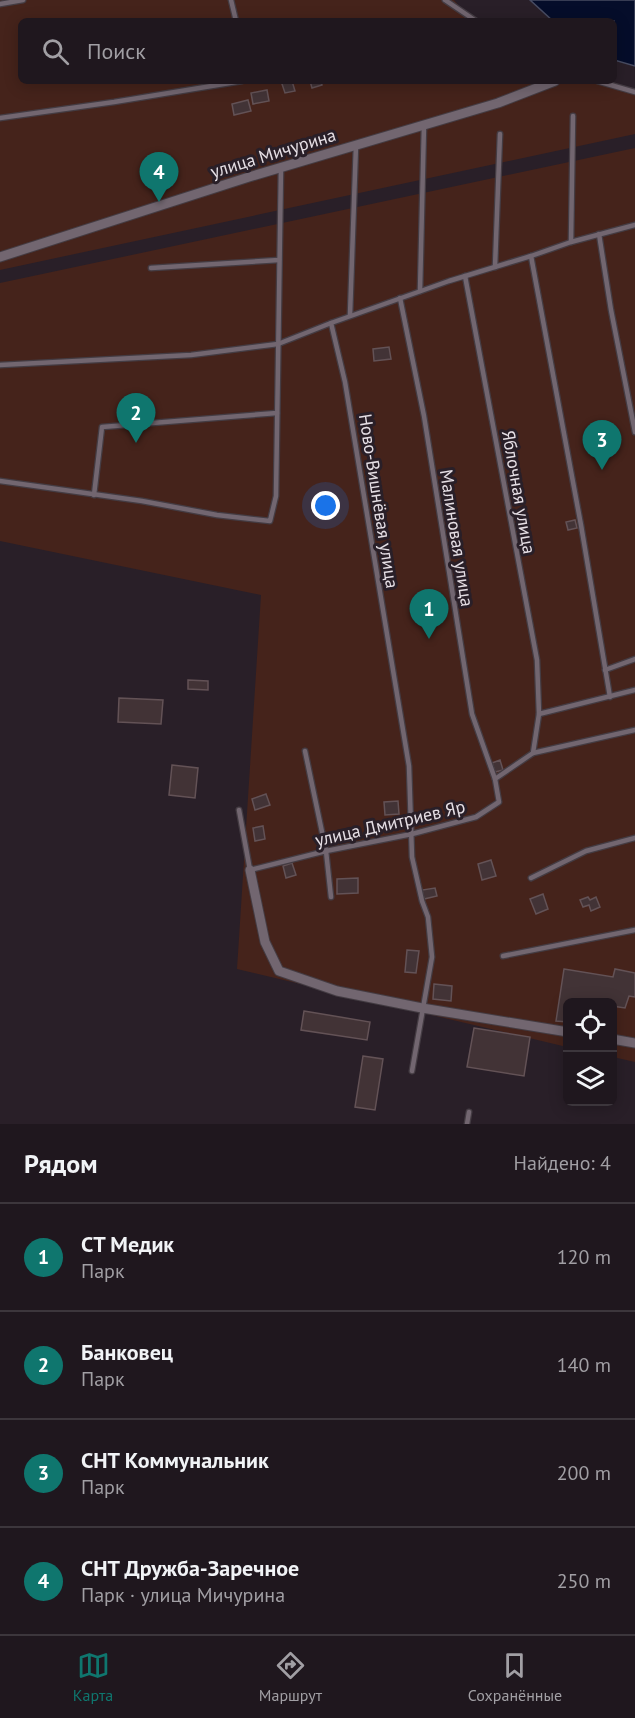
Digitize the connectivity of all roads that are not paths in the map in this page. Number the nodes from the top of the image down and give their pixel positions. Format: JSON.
{"nodes":[{"id":1,"x":23,"y":0,"type":"edge"},
{"id":2,"x":231,"y":0,"type":"edge"},
{"id":3,"x":446,"y":0,"type":"edge"},
{"id":4,"x":0,"y":4,"type":"edge"},
{"id":5,"x":235,"y":18,"type":"edge"},
{"id":6,"x":472,"y":18,"type":"edge"},
{"id":7,"x":224,"y":84,"type":"edge"},
{"id":8,"x":547,"y":84,"type":"edge"},
{"id":9,"x":607,"y":84,"type":"edge"},
{"id":10,"x":635,"y":92,"type":"edge"},
{"id":11,"x":573,"y":116,"type":"dead end"},
{"id":12,"x":0,"y":118,"type":"edge"},
{"id":13,"x":424,"y":125,"type":"junction"},
{"id":14,"x":500,"y":134,"type":"dead end"},
{"id":15,"x":356,"y":145,"type":"junction"},
{"id":16,"x":281,"y":167,"type":"junction"},
{"id":17,"x":635,"y":225,"type":"edge"},
{"id":18,"x":599,"y":234,"type":"junction"},
{"id":19,"x":571,"y":242,"type":"junction"},
{"id":20,"x":531,"y":256,"type":"junction"},
{"id":21,"x":0,"y":257,"type":"edge"},
{"id":22,"x":279,"y":260,"type":"junction"},
{"id":23,"x":495,"y":267,"type":"junction"},
{"id":24,"x":151,"y":268,"type":"dead end"},
{"id":25,"x":465,"y":276,"type":"junction"},
{"id":26,"x":420,"y":291,"type":"junction"},
{"id":27,"x":400,"y":298,"type":"junction"},
{"id":28,"x":350,"y":315,"type":"junction"},
{"id":29,"x":330,"y":323,"type":"junction"},
{"id":30,"x":278,"y":344,"type":"junction"},
{"id":31,"x":0,"y":365,"type":"edge"},
{"id":32,"x":277,"y":413,"type":"junction"},
{"id":33,"x":635,"y":432,"type":"edge"},
{"id":34,"x":0,"y":481,"type":"edge"},
{"id":35,"x":94,"y":495,"type":"junction"},
{"id":36,"x":635,"y":659,"type":"edge"},
{"id":37,"x":605,"y":670,"type":"junction"},
{"id":38,"x":635,"y":690,"type":"edge"},
{"id":39,"x":610,"y":697,"type":"junction"},
{"id":40,"x":539,"y":714,"type":"junction"},
{"id":41,"x":635,"y":730,"type":"edge"},
{"id":42,"x":305,"y":751,"type":"dead end"},
{"id":43,"x":533,"y":753,"type":"junction"},
{"id":44,"x":495,"y":779,"type":"junction"},
{"id":45,"x":239,"y":810,"type":"dead end"},
{"id":46,"x":412,"y":834,"type":"junction"},
{"id":47,"x":635,"y":838,"type":"edge"},
{"id":48,"x":326,"y":850,"type":"junction"},
{"id":49,"x":250,"y":870,"type":"junction"},
{"id":50,"x":531,"y":878,"type":"dead end"},
{"id":51,"x":331,"y":897,"type":"dead end"},
{"id":52,"x":635,"y":930,"type":"edge"},
{"id":53,"x":503,"y":956,"type":"dead end"},
{"id":54,"x":422,"y":1008,"type":"junction"},
{"id":55,"x":563,"y":1031,"type":"edge"},
{"id":56,"x":617,"y":1040,"type":"edge"},
{"id":57,"x":635,"y":1043,"type":"edge"},
{"id":58,"x":412,"y":1071,"type":"dead end"},
{"id":59,"x":469,"y":1112,"type":"dead end"},
{"id":60,"x":467,"y":1124,"type":"edge"}],
"edges":[{"from":1,"to":4,"type":"lane"},
{"from":2,"to":5,"type":"lane"},
{"from":3,"to":6,"type":"lane"},
{"from":7,"to":12,"type":"lane"},
{"from":8,"to":13,"type":"street","name":"улица Мичурина"},
{"from":9,"to":10,"type":"lane"},
{"from":11,"to":19,"type":"lane"},
{"from":13,"to":15,"type":"street","name":"улица Мичурина"},
{"from":13,"to":26,"type":"lane"},
{"from":14,"to":23,"type":"lane"},
{"from":15,"to":16,"type":"street","name":"улица Мичурина"},
{"from":15,"to":28,"type":"lane"},
{"from":16,"to":21,"type":"street","name":"улица Мичурина"},
{"from":16,"to":22,"type":"lane"},
{"from":17,"to":18,"type":"lane"},
{"from":18,"to":19,"type":"lane"},
{"from":18,"to":33,"type":"lane"},
{"from":19,"to":20,"type":"lane"},
{"from":20,"to":23,"type":"lane"},
{"from":20,"to":37,"type":"lane"},
{"from":22,"to":24,"type":"lane"},
{"from":22,"to":30,"type":"lane"},
{"from":23,"to":25,"type":"lane"},
{"from":25,"to":26,"type":"lane"},
{"from":25,"to":40,"type":"lane","name":"Яблочная улица"},
{"from":26,"to":27,"type":"lane"},
{"from":27,"to":28,"type":"lane"},
{"from":27,"to":44,"type":"lane","name":"Малиновая улица"},
{"from":28,"to":29,"type":"lane"},
{"from":29,"to":30,"type":"lane"},
{"from":29,"to":46,"type":"lane","name":"Ново-Вишнёвая улица"},
{"from":30,"to":31,"type":"lane"},
{"from":30,"to":32,"type":"lane"},
{"from":32,"to":35,"type":"lane"},
{"from":32,"to":35,"type":"lane"},
{"from":34,"to":35,"type":"lane"},
{"from":36,"to":37,"type":"lane"},
{"from":37,"to":39,"type":"lane"},
{"from":38,"to":39,"type":"lane"},
{"from":39,"to":40,"type":"lane"},
{"from":40,"to":43,"type":"lane"},
{"from":41,"to":43,"type":"lane"},
{"from":42,"to":48,"type":"lane"},
{"from":43,"to":44,"type":"lane"},
{"from":44,"to":46,"type":"lane","name":"улица Дмитриев Яр"},
{"from":45,"to":49,"type":"lane"},
{"from":46,"to":48,"type":"lane","name":"улица Дмитриев Яр"},
{"from":46,"to":54,"type":"lane","name":"Ново-Вишнёвая улица"},
{"from":47,"to":50,"type":"lane"},
{"from":48,"to":49,"type":"lane","name":"улица Дмитриев Яр"},
{"from":48,"to":51,"type":"lane"},
{"from":49,"to":54,"type":"street"},
{"from":52,"to":53,"type":"lane"},
{"from":54,"to":55,"type":"street"},
{"from":54,"to":58,"type":"lane","name":"Ново-Вишнёвая улица"},
{"from":56,"to":57,"type":"street"},
{"from":59,"to":60,"type":"lane"}]}
